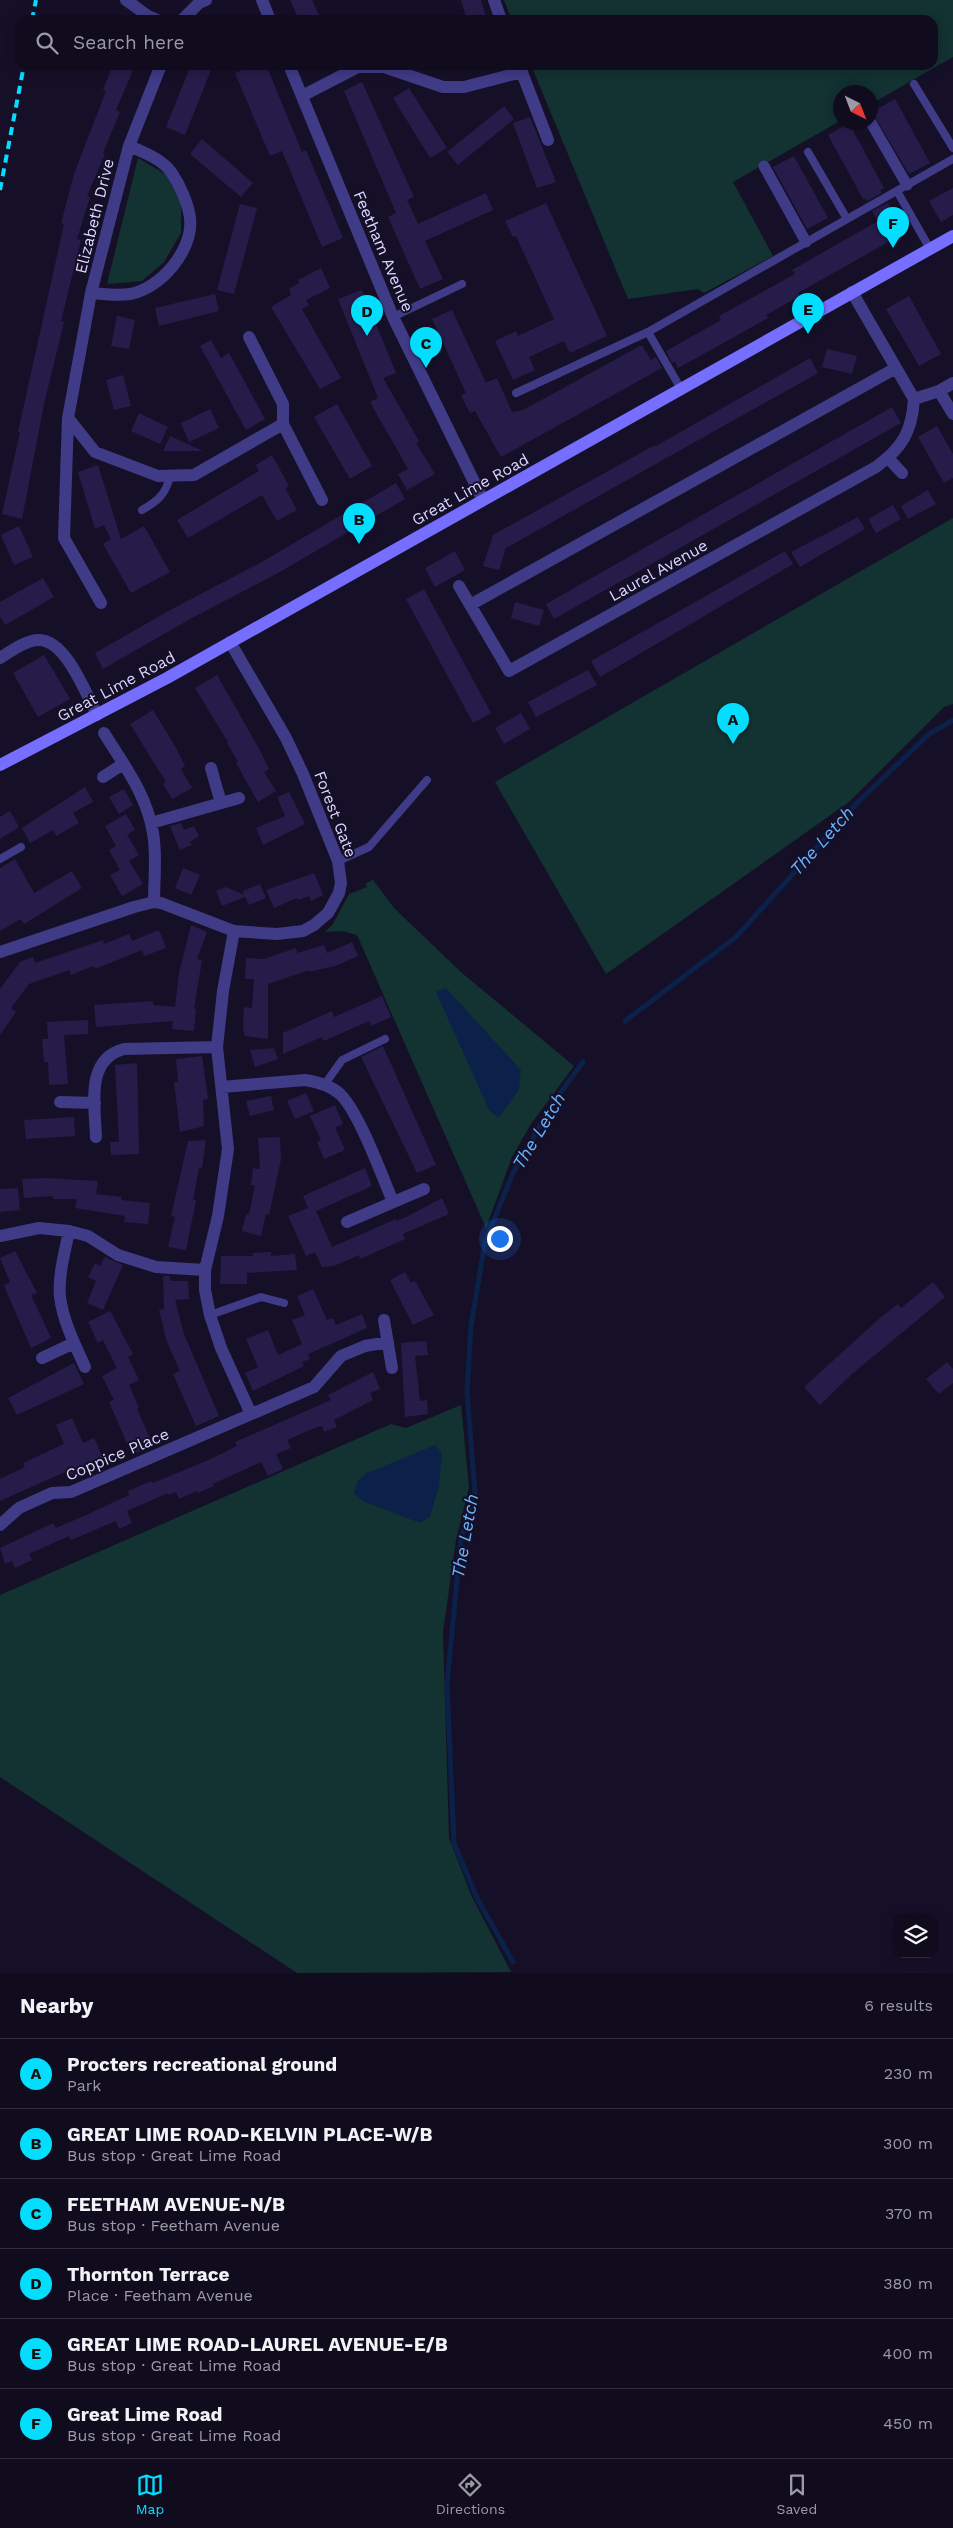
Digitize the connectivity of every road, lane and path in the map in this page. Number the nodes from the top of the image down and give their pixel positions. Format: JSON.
{"nodes":[{"id":1,"x":126,"y":0,"type":"edge"},
{"id":2,"x":206,"y":0,"type":"edge"},
{"id":3,"x":262,"y":0,"type":"edge"},
{"id":4,"x":494,"y":0,"type":"edge"},
{"id":5,"x":147,"y":15,"type":"edge"},
{"id":6,"x":187,"y":15,"type":"edge"},
{"id":7,"x":268,"y":15,"type":"edge"},
{"id":8,"x":500,"y":15,"type":"edge"},
{"id":9,"x":159,"y":70,"type":"edge"},
{"id":10,"x":291,"y":70,"type":"edge"},
{"id":11,"x":352,"y":70,"type":"edge"},
{"id":12,"x":393,"y":70,"type":"edge"},
{"id":13,"x":517,"y":70,"type":"edge"},
{"id":14,"x":520,"y":70,"type":"edge"},
{"id":15,"x":914,"y":84,"type":"dead end"},
{"id":16,"x":302,"y":96,"type":"junction"},
{"id":17,"x":874,"y":130,"type":"edge"},
{"id":18,"x":548,"y":140,"type":"dead end"},
{"id":19,"x":129,"y":146,"type":"junction"},
{"id":20,"x":953,"y":148,"type":"edge"},
{"id":21,"x":808,"y":152,"type":"dead end"},
{"id":22,"x":953,"y":160,"type":"edge"},
{"id":23,"x":764,"y":166,"type":"dead end"},
{"id":24,"x":902,"y":188,"type":"junction"},
{"id":25,"x":846,"y":219,"type":"junction"},
{"id":26,"x":953,"y":236,"type":"edge"},
{"id":27,"x":806,"y":242,"type":"junction"},
{"id":28,"x":930,"y":249,"type":"junction"},
{"id":29,"x":462,"y":284,"type":"dead end"},
{"id":30,"x":852,"y":292,"type":"junction"},
{"id":31,"x":91,"y":293,"type":"junction"},
{"id":32,"x":393,"y":316,"type":"junction"},
{"id":33,"x":648,"y":332,"type":"junction"},
{"id":34,"x":249,"y":337,"type":"dead end"},
{"id":35,"x":896,"y":368,"type":"junction"},
{"id":36,"x":953,"y":383,"type":"edge"},
{"id":37,"x":680,"y":389,"type":"junction"},
{"id":38,"x":939,"y":391,"type":"junction"},
{"id":39,"x":516,"y":393,"type":"dead end"},
{"id":40,"x":914,"y":400,"type":"junction"},
{"id":41,"x":953,"y":414,"type":"edge"},
{"id":42,"x":68,"y":418,"type":"junction"},
{"id":43,"x":283,"y":424,"type":"junction"},
{"id":44,"x":888,"y":458,"type":"junction"},
{"id":45,"x":902,"y":473,"type":"dead end"},
{"id":46,"x":170,"y":476,"type":"junction"},
{"id":47,"x":322,"y":500,"type":"dead end"},
{"id":48,"x":483,"y":500,"type":"junction"},
{"id":49,"x":142,"y":510,"type":"dead end"},
{"id":50,"x":459,"y":586,"type":"dead end"},
{"id":51,"x":101,"y":603,"type":"dead end"},
{"id":52,"x":470,"y":605,"type":"junction"},
{"id":53,"x":230,"y":642,"type":"junction"},
{"id":54,"x":0,"y":658,"type":"edge"},
{"id":55,"x":97,"y":715,"type":"junction"},
{"id":56,"x":104,"y":733,"type":"dead end"},
{"id":57,"x":123,"y":764,"type":"junction"},
{"id":58,"x":0,"y":765,"type":"edge"},
{"id":59,"x":211,"y":768,"type":"dead end"},
{"id":60,"x":103,"y":777,"type":"dead end"},
{"id":61,"x":427,"y":780,"type":"dead end"},
{"id":62,"x":239,"y":798,"type":"dead end"},
{"id":63,"x":221,"y":803,"type":"junction"},
{"id":64,"x":151,"y":823,"type":"junction"},
{"id":65,"x":21,"y":847,"type":"dead end"},
{"id":66,"x":0,"y":859,"type":"edge"},
{"id":67,"x":338,"y":861,"type":"junction"},
{"id":68,"x":154,"y":902,"type":"junction"},
{"id":69,"x":234,"y":931,"type":"junction"},
{"id":70,"x":0,"y":952,"type":"edge"},
{"id":71,"x":385,"y":1039,"type":"dead end"},
{"id":72,"x":217,"y":1047,"type":"junction"},
{"id":73,"x":325,"y":1084,"type":"junction"},
{"id":74,"x":222,"y":1087,"type":"junction"},
{"id":75,"x":60,"y":1102,"type":"dead end"},
{"id":76,"x":95,"y":1103,"type":"junction"},
{"id":77,"x":96,"y":1137,"type":"dead end"},
{"id":78,"x":424,"y":1189,"type":"dead end"},
{"id":79,"x":393,"y":1202,"type":"junction"},
{"id":80,"x":347,"y":1222,"type":"dead end"},
{"id":81,"x":69,"y":1230,"type":"junction"},
{"id":82,"x":0,"y":1236,"type":"edge"},
{"id":83,"x":205,"y":1270,"type":"junction"},
{"id":84,"x":284,"y":1303,"type":"dead end"},
{"id":85,"x":210,"y":1315,"type":"junction"},
{"id":86,"x":384,"y":1320,"type":"dead end"},
{"id":87,"x":388,"y":1342,"type":"junction"},
{"id":88,"x":74,"y":1343,"type":"junction"},
{"id":89,"x":42,"y":1358,"type":"dead end"},
{"id":90,"x":85,"y":1367,"type":"dead end"},
{"id":91,"x":392,"y":1368,"type":"dead end"},
{"id":92,"x":251,"y":1414,"type":"junction"},
{"id":93,"x":0,"y":1525,"type":"edge"}],
"edges":[{"from":1,"to":5,"type":"street"},
{"from":2,"to":6,"type":"street"},
{"from":3,"to":7,"type":"street"},
{"from":4,"to":8,"type":"street"},
{"from":9,"to":19,"type":"street","name":"Elizabeth Drive"},
{"from":10,"to":16,"type":"street","name":"Feetham Avenue"},
{"from":11,"to":16,"type":"street"},
{"from":12,"to":13,"type":"street"},
{"from":14,"to":18,"type":"street"},
{"from":15,"to":20,"type":"lane"},
{"from":16,"to":32,"type":"street","name":"Feetham Avenue"},
{"from":17,"to":24,"type":"street"},
{"from":19,"to":31,"type":"street","name":"Elizabeth Drive"},
{"from":19,"to":31,"type":"street","name":"Elizabeth Drive"},
{"from":21,"to":25,"type":"lane"},
{"from":22,"to":24,"type":"lane"},
{"from":23,"to":27,"type":"street"},
{"from":24,"to":25,"type":"lane"},
{"from":24,"to":28,"type":"lane"},
{"from":25,"to":27,"type":"lane"},
{"from":26,"to":28,"type":"main road","name":"Great Lime Road"},
{"from":27,"to":33,"type":"lane"},
{"from":28,"to":30,"type":"main road","name":"Great Lime Road"},
{"from":29,"to":32,"type":"lane"},
{"from":30,"to":35,"type":"street"},
{"from":30,"to":37,"type":"main road","name":"Great Lime Road"},
{"from":31,"to":42,"type":"street","name":"Elizabeth Drive"},
{"from":32,"to":48,"type":"street","name":"Feetham Avenue"},
{"from":33,"to":37,"type":"lane"},
{"from":33,"to":39,"type":"lane"},
{"from":34,"to":43,"type":"street"},
{"from":35,"to":40,"type":"street"},
{"from":35,"to":52,"type":"street"},
{"from":36,"to":38,"type":"street"},
{"from":37,"to":48,"type":"main road","name":"Great Lime Road"},
{"from":38,"to":40,"type":"street"},
{"from":38,"to":41,"type":"street"},
{"from":40,"to":44,"type":"street","name":"Laurel Avenue"},
{"from":42,"to":46,"type":"street"},
{"from":42,"to":51,"type":"street","name":"Elizabeth Drive"},
{"from":43,"to":46,"type":"street"},
{"from":43,"to":47,"type":"street"},
{"from":44,"to":45,"type":"street"},
{"from":44,"to":52,"type":"street","name":"Laurel Avenue"},
{"from":46,"to":49,"type":"lane"},
{"from":48,"to":53,"type":"main road","name":"Great Lime Road"},
{"from":50,"to":52,"type":"street","name":"Laurel Avenue"},
{"from":53,"to":55,"type":"main road","name":"Great Lime Road"},
{"from":53,"to":67,"type":"street","name":"Forest Gate"},
{"from":54,"to":55,"type":"street"},
{"from":55,"to":58,"type":"main road","name":"Great Lime Road"},
{"from":56,"to":57,"type":"street"},
{"from":57,"to":60,"type":"street"},
{"from":57,"to":64,"type":"street"},
{"from":59,"to":63,"type":"street"},
{"from":61,"to":67,"type":"lane"},
{"from":62,"to":63,"type":"street"},
{"from":63,"to":64,"type":"street"},
{"from":64,"to":68,"type":"street"},
{"from":65,"to":66,"type":"lane"},
{"from":67,"to":69,"type":"street","name":"Forest Gate"},
{"from":68,"to":69,"type":"street","name":"Forest Gate"},
{"from":68,"to":70,"type":"street"},
{"from":69,"to":72,"type":"street"},
{"from":71,"to":73,"type":"lane"},
{"from":72,"to":74,"type":"street"},
{"from":72,"to":76,"type":"street"},
{"from":73,"to":74,"type":"street"},
{"from":73,"to":79,"type":"street"},
{"from":74,"to":83,"type":"street"},
{"from":75,"to":76,"type":"street"},
{"from":76,"to":77,"type":"street"},
{"from":78,"to":79,"type":"street"},
{"from":79,"to":80,"type":"street"},
{"from":81,"to":82,"type":"street"},
{"from":81,"to":83,"type":"street"},
{"from":81,"to":88,"type":"street"},
{"from":83,"to":85,"type":"street"},
{"from":84,"to":85,"type":"lane"},
{"from":85,"to":92,"type":"street"},
{"from":86,"to":87,"type":"street"},
{"from":87,"to":91,"type":"street"},
{"from":87,"to":92,"type":"street","name":"Coppice Place"},
{"from":88,"to":89,"type":"street"},
{"from":88,"to":90,"type":"street"},
{"from":92,"to":93,"type":"street","name":"Coppice Place"}]}
